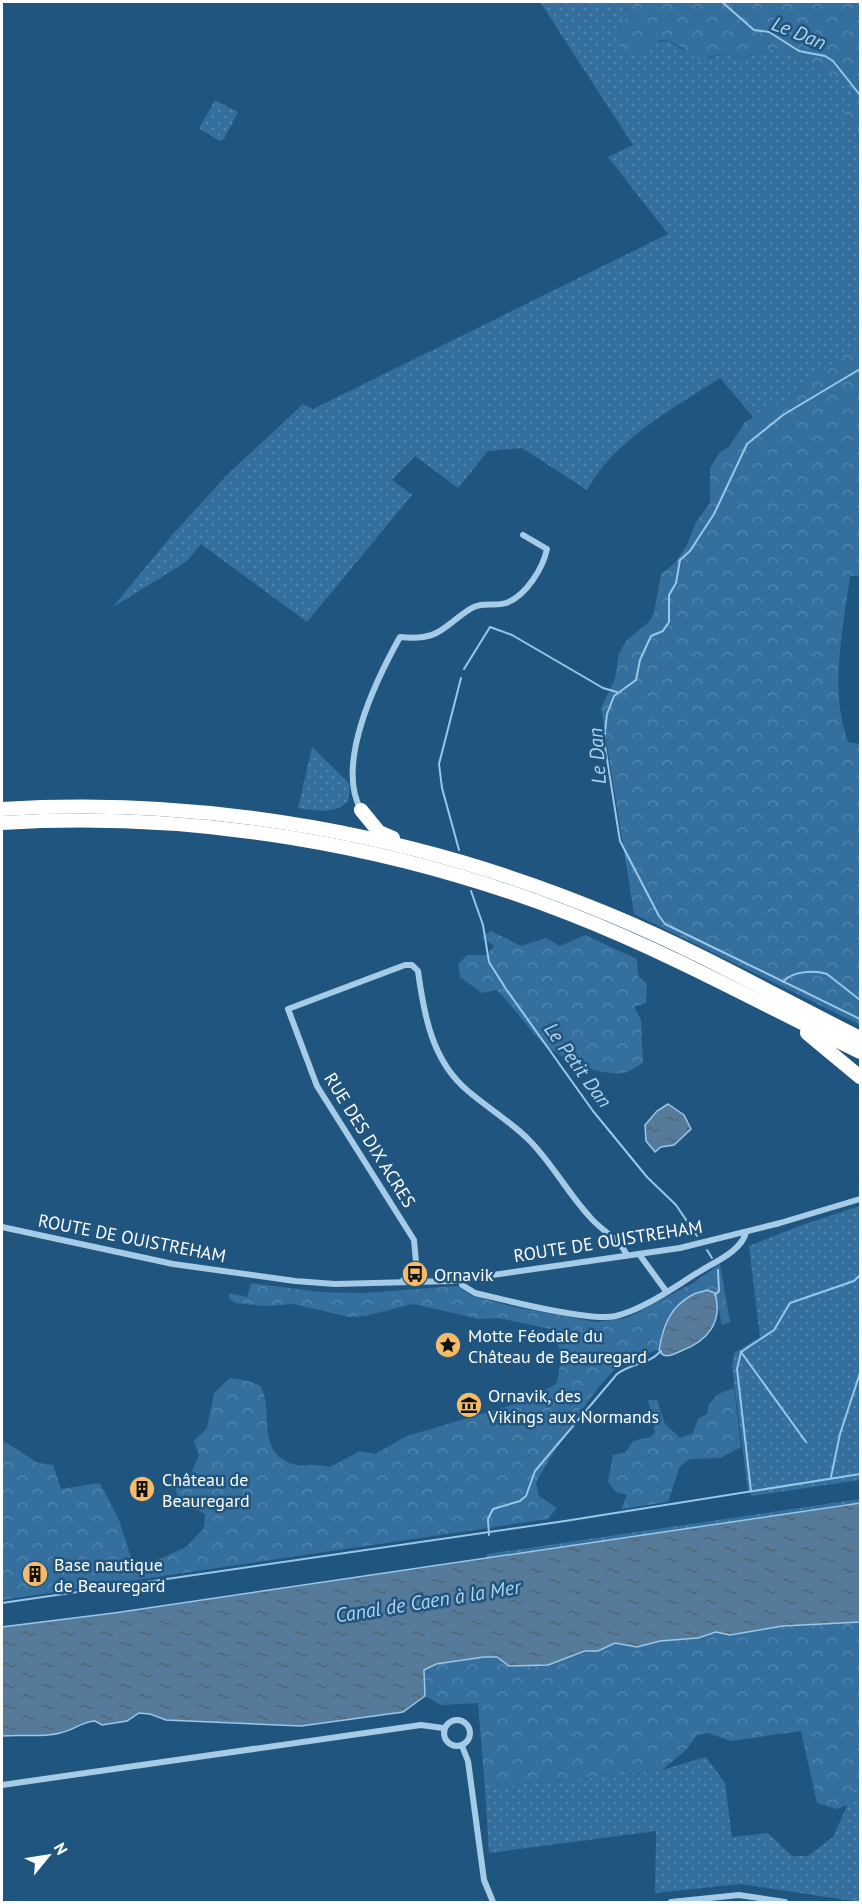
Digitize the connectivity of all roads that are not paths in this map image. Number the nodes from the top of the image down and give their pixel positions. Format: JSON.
{"nodes":[{"id":1,"x":523,"y":535,"type":"dead end"},
{"id":2,"x":2,"y":809,"type":"edge"},
{"id":3,"x":362,"y":810,"type":"junction"},
{"id":4,"x":2,"y":823,"type":"edge"},
{"id":5,"x":338,"y":831,"type":"junction"},
{"id":6,"x":402,"y":846,"type":"junction"},
{"id":7,"x":776,"y":1010,"type":"junction"},
{"id":8,"x":861,"y":1038,"type":"edge"},
{"id":9,"x":861,"y":1052,"type":"edge"},
{"id":10,"x":861,"y":1077,"type":"edge"},
{"id":11,"x":861,"y":1199,"type":"edge"},
{"id":12,"x":2,"y":1227,"type":"edge"},
{"id":13,"x":746,"y":1232,"type":"junction"},
{"id":14,"x":639,"y":1254,"type":"junction"},
{"id":15,"x":627,"y":1255,"type":"junction"},
{"id":16,"x":460,"y":1280,"type":"junction"},
{"id":17,"x":402,"y":1282,"type":"junction"},
{"id":18,"x":666,"y":1291,"type":"junction"},
{"id":19,"x":443,"y":1728,"type":"junction"},
{"id":20,"x":462,"y":1746,"type":"junction"},
{"id":21,"x":2,"y":1785,"type":"edge"},
{"id":22,"x":493,"y":1902,"type":"edge"},
{"id":23,"x":671,"y":1902,"type":"edge"},
{"id":24,"x":785,"y":1902,"type":"edge"}],
"edges":[{"from":1,"to":3,"type":"street"},
{"from":2,"to":5,"type":"highway"},
{"from":3,"to":5,"type":"highway"},
{"from":3,"to":6,"type":"highway"},
{"from":4,"to":7,"type":"highway"},
{"from":5,"to":6,"type":"highway"},
{"from":6,"to":8,"type":"highway"},
{"from":7,"to":9,"type":"highway"},
{"from":7,"to":10,"type":"highway"},
{"from":11,"to":13,"type":"street","name":"ROUTE DE OUISTREHAM"},
{"from":12,"to":17,"type":"street","name":"ROUTE DE OUISTREHAM"},
{"from":13,"to":14,"type":"street","name":"ROUTE DE OUISTREHAM"},
{"from":13,"to":18,"type":"street"},
{"from":14,"to":15,"type":"street","name":"ROUTE DE OUISTREHAM"},
{"from":14,"to":18,"type":"street"},
{"from":15,"to":16,"type":"street","name":"ROUTE DE OUISTREHAM"},
{"from":15,"to":17,"type":"street","name":"RUE DES DIX ACRES"},
{"from":16,"to":17,"type":"street","name":"ROUTE DE OUISTREHAM"},
{"from":16,"to":18,"type":"street"},
{"from":19,"to":20,"type":"street"},
{"from":19,"to":20,"type":"street"},
{"from":19,"to":21,"type":"street"},
{"from":20,"to":22,"type":"street"},
{"from":23,"to":24,"type":"street"}]}
